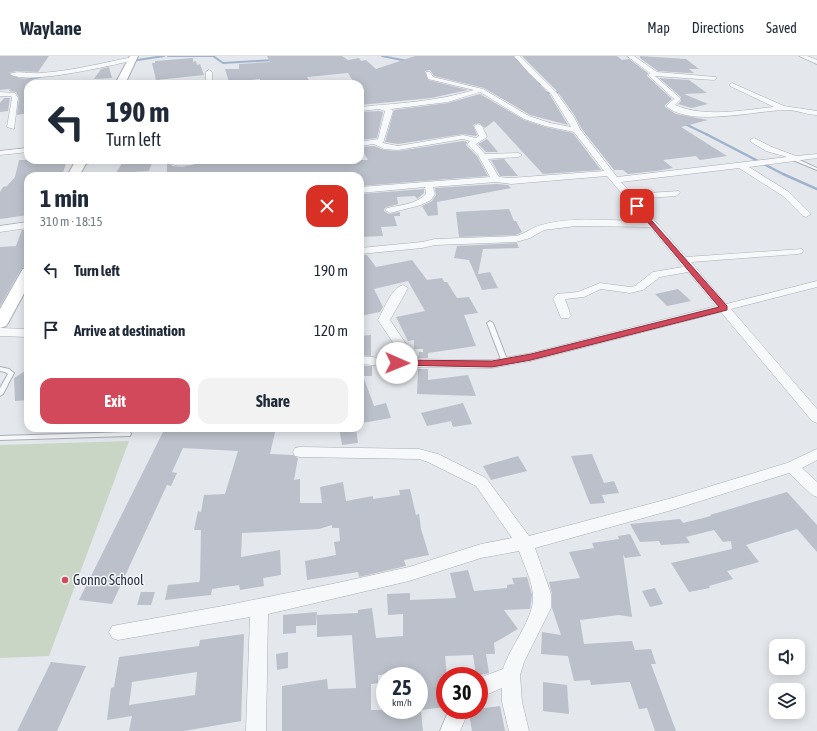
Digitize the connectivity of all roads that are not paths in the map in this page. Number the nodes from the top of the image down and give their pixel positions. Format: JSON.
{"nodes":[{"id":1,"x":517,"y":56,"type":"edge"},
{"id":2,"x":630,"y":56,"type":"edge"},
{"id":3,"x":802,"y":56,"type":"edge"},
{"id":4,"x":132,"y":60,"type":"edge"},
{"id":5,"x":817,"y":62,"type":"edge"},
{"id":6,"x":209,"y":72,"type":"dead end"},
{"id":7,"x":428,"y":73,"type":"dead end"},
{"id":8,"x":13,"y":74,"type":"dead end"},
{"id":9,"x":655,"y":74,"type":"junction"},
{"id":10,"x":714,"y":78,"type":"dead end"},
{"id":11,"x":122,"y":80,"type":"edge"},
{"id":12,"x":209,"y":80,"type":"edge"},
{"id":13,"x":732,"y":84,"type":"dead end"},
{"id":14,"x":481,"y":90,"type":"junction"},
{"id":15,"x":0,"y":94,"type":"edge"},
{"id":16,"x":384,"y":108,"type":"junction"},
{"id":17,"x":782,"y":108,"type":"junction"},
{"id":18,"x":364,"y":109,"type":"edge"},
{"id":19,"x":817,"y":113,"type":"edge"},
{"id":20,"x":11,"y":126,"type":"dead end"},
{"id":21,"x":478,"y":126,"type":"dead end"},
{"id":22,"x":576,"y":130,"type":"junction"},
{"id":23,"x":475,"y":140,"type":"junction"},
{"id":24,"x":754,"y":140,"type":"dead end"},
{"id":25,"x":375,"y":142,"type":"junction"},
{"id":26,"x":364,"y":143,"type":"edge"},
{"id":27,"x":24,"y":150,"type":"edge"},
{"id":28,"x":0,"y":153,"type":"edge"},
{"id":29,"x":518,"y":155,"type":"dead end"},
{"id":30,"x":817,"y":156,"type":"edge"},
{"id":31,"x":483,"y":157,"type":"junction"},
{"id":32,"x":805,"y":158,"type":"junction"},
{"id":33,"x":794,"y":159,"type":"junction"},
{"id":34,"x":745,"y":166,"type":"junction"},
{"id":35,"x":817,"y":169,"type":"edge"},
{"id":36,"x":613,"y":177,"type":"junction"},
{"id":37,"x":496,"y":179,"type":"junction"},
{"id":38,"x":428,"y":184,"type":"junction"},
{"id":39,"x":364,"y":190,"type":"edge"},
{"id":40,"x":676,"y":193,"type":"dead end"},
{"id":41,"x":630,"y":197,"type":"junction"},
{"id":42,"x":390,"y":210,"type":"dead end"},
{"id":43,"x":806,"y":214,"type":"dead end"},
{"id":44,"x":652,"y":224,"type":"junction"},
{"id":45,"x":24,"y":226,"type":"edge"},
{"id":46,"x":0,"y":229,"type":"edge"},
{"id":47,"x":364,"y":251,"type":"edge"},
{"id":48,"x":798,"y":251,"type":"dead end"},
{"id":49,"x":683,"y":260,"type":"junction"},
{"id":50,"x":690,"y":269,"type":"junction"},
{"id":51,"x":24,"y":279,"type":"edge"},
{"id":52,"x":812,"y":285,"type":"edge"},
{"id":53,"x":403,"y":288,"type":"dead end"},
{"id":54,"x":817,"y":295,"type":"edge"},
{"id":55,"x":724,"y":308,"type":"junction"},
{"id":56,"x":565,"y":316,"type":"dead end"},
{"id":57,"x":0,"y":323,"type":"edge"},
{"id":58,"x":490,"y":323,"type":"dead end"},
{"id":59,"x":0,"y":332,"type":"edge"},
{"id":60,"x":24,"y":333,"type":"edge"},
{"id":61,"x":364,"y":360,"type":"edge"},
{"id":62,"x":505,"y":362,"type":"junction"},
{"id":63,"x":397,"y":363,"type":"junction"},
{"id":64,"x":0,"y":369,"type":"edge"},
{"id":65,"x":0,"y":394,"type":"edge"},
{"id":66,"x":817,"y":418,"type":"edge"},
{"id":67,"x":128,"y":434,"type":"dead end"},
{"id":68,"x":0,"y":438,"type":"edge"},
{"id":69,"x":300,"y":452,"type":"dead end"},
{"id":70,"x":817,"y":454,"type":"edge"},
{"id":71,"x":792,"y":467,"type":"junction"},
{"id":72,"x":817,"y":491,"type":"edge"},
{"id":73,"x":525,"y":544,"type":"junction"},
{"id":74,"x":259,"y":607,"type":"junction"},
{"id":75,"x":118,"y":632,"type":"dead end"},
{"id":76,"x":511,"y":675,"type":"junction"},
{"id":77,"x":488,"y":684,"type":"edge"},
{"id":78,"x":456,"y":719,"type":"edge"},
{"id":79,"x":256,"y":731,"type":"edge"},
{"id":80,"x":450,"y":731,"type":"edge"},
{"id":81,"x":519,"y":731,"type":"edge"}],
"edges":[{"from":1,"to":22,"type":"street"},
{"from":2,"to":9,"type":"street"},
{"from":3,"to":5,"type":"street"},
{"from":4,"to":8,"type":"street"},
{"from":4,"to":11,"type":"street"},
{"from":6,"to":12,"type":"street"},
{"from":7,"to":14,"type":"street"},
{"from":9,"to":10,"type":"street"},
{"from":9,"to":17,"type":"street"},
{"from":13,"to":17,"type":"street"},
{"from":14,"to":16,"type":"street"},
{"from":14,"to":22,"type":"street"},
{"from":15,"to":20,"type":"street"},
{"from":16,"to":18,"type":"street"},
{"from":16,"to":25,"type":"street"},
{"from":17,"to":19,"type":"street"},
{"from":21,"to":23,"type":"street"},
{"from":22,"to":36,"type":"street"},
{"from":23,"to":25,"type":"street"},
{"from":23,"to":31,"type":"street"},
{"from":24,"to":32,"type":"street"},
{"from":25,"to":26,"type":"street"},
{"from":27,"to":28,"type":"street"},
{"from":29,"to":31,"type":"street"},
{"from":30,"to":32,"type":"street"},
{"from":31,"to":37,"type":"street"},
{"from":32,"to":33,"type":"street"},
{"from":33,"to":34,"type":"street"},
{"from":33,"to":35,"type":"lane"},
{"from":34,"to":36,"type":"street"},
{"from":34,"to":43,"type":"street"},
{"from":36,"to":37,"type":"street"},
{"from":36,"to":41,"type":"street"},
{"from":37,"to":38,"type":"street"},
{"from":38,"to":39,"type":"street"},
{"from":38,"to":42,"type":"street"},
{"from":40,"to":41,"type":"street"},
{"from":41,"to":44,"type":"street"},
{"from":44,"to":47,"type":"street"},
{"from":44,"to":49,"type":"street"},
{"from":45,"to":46,"type":"street"},
{"from":48,"to":49,"type":"street"},
{"from":49,"to":50,"type":"street"},
{"from":50,"to":55,"type":"street"},
{"from":50,"to":56,"type":"street"},
{"from":51,"to":57,"type":"street"},
{"from":52,"to":54,"type":"street"},
{"from":52,"to":55,"type":"street"},
{"from":53,"to":63,"type":"street"},
{"from":55,"to":62,"type":"street"},
{"from":55,"to":66,"type":"street"},
{"from":58,"to":62,"type":"lane"},
{"from":59,"to":60,"type":"street"},
{"from":61,"to":63,"type":"street"},
{"from":62,"to":63,"type":"street"},
{"from":64,"to":65,"type":"lane"},
{"from":67,"to":68,"type":"lane"},
{"from":69,"to":73,"type":"street"},
{"from":70,"to":71,"type":"street"},
{"from":71,"to":72,"type":"street"},
{"from":71,"to":73,"type":"street"},
{"from":73,"to":74,"type":"street"},
{"from":73,"to":76,"type":"street"},
{"from":74,"to":75,"type":"street"},
{"from":74,"to":79,"type":"street"},
{"from":76,"to":77,"type":"street"},
{"from":76,"to":81,"type":"street"},
{"from":78,"to":80,"type":"street"}]}
